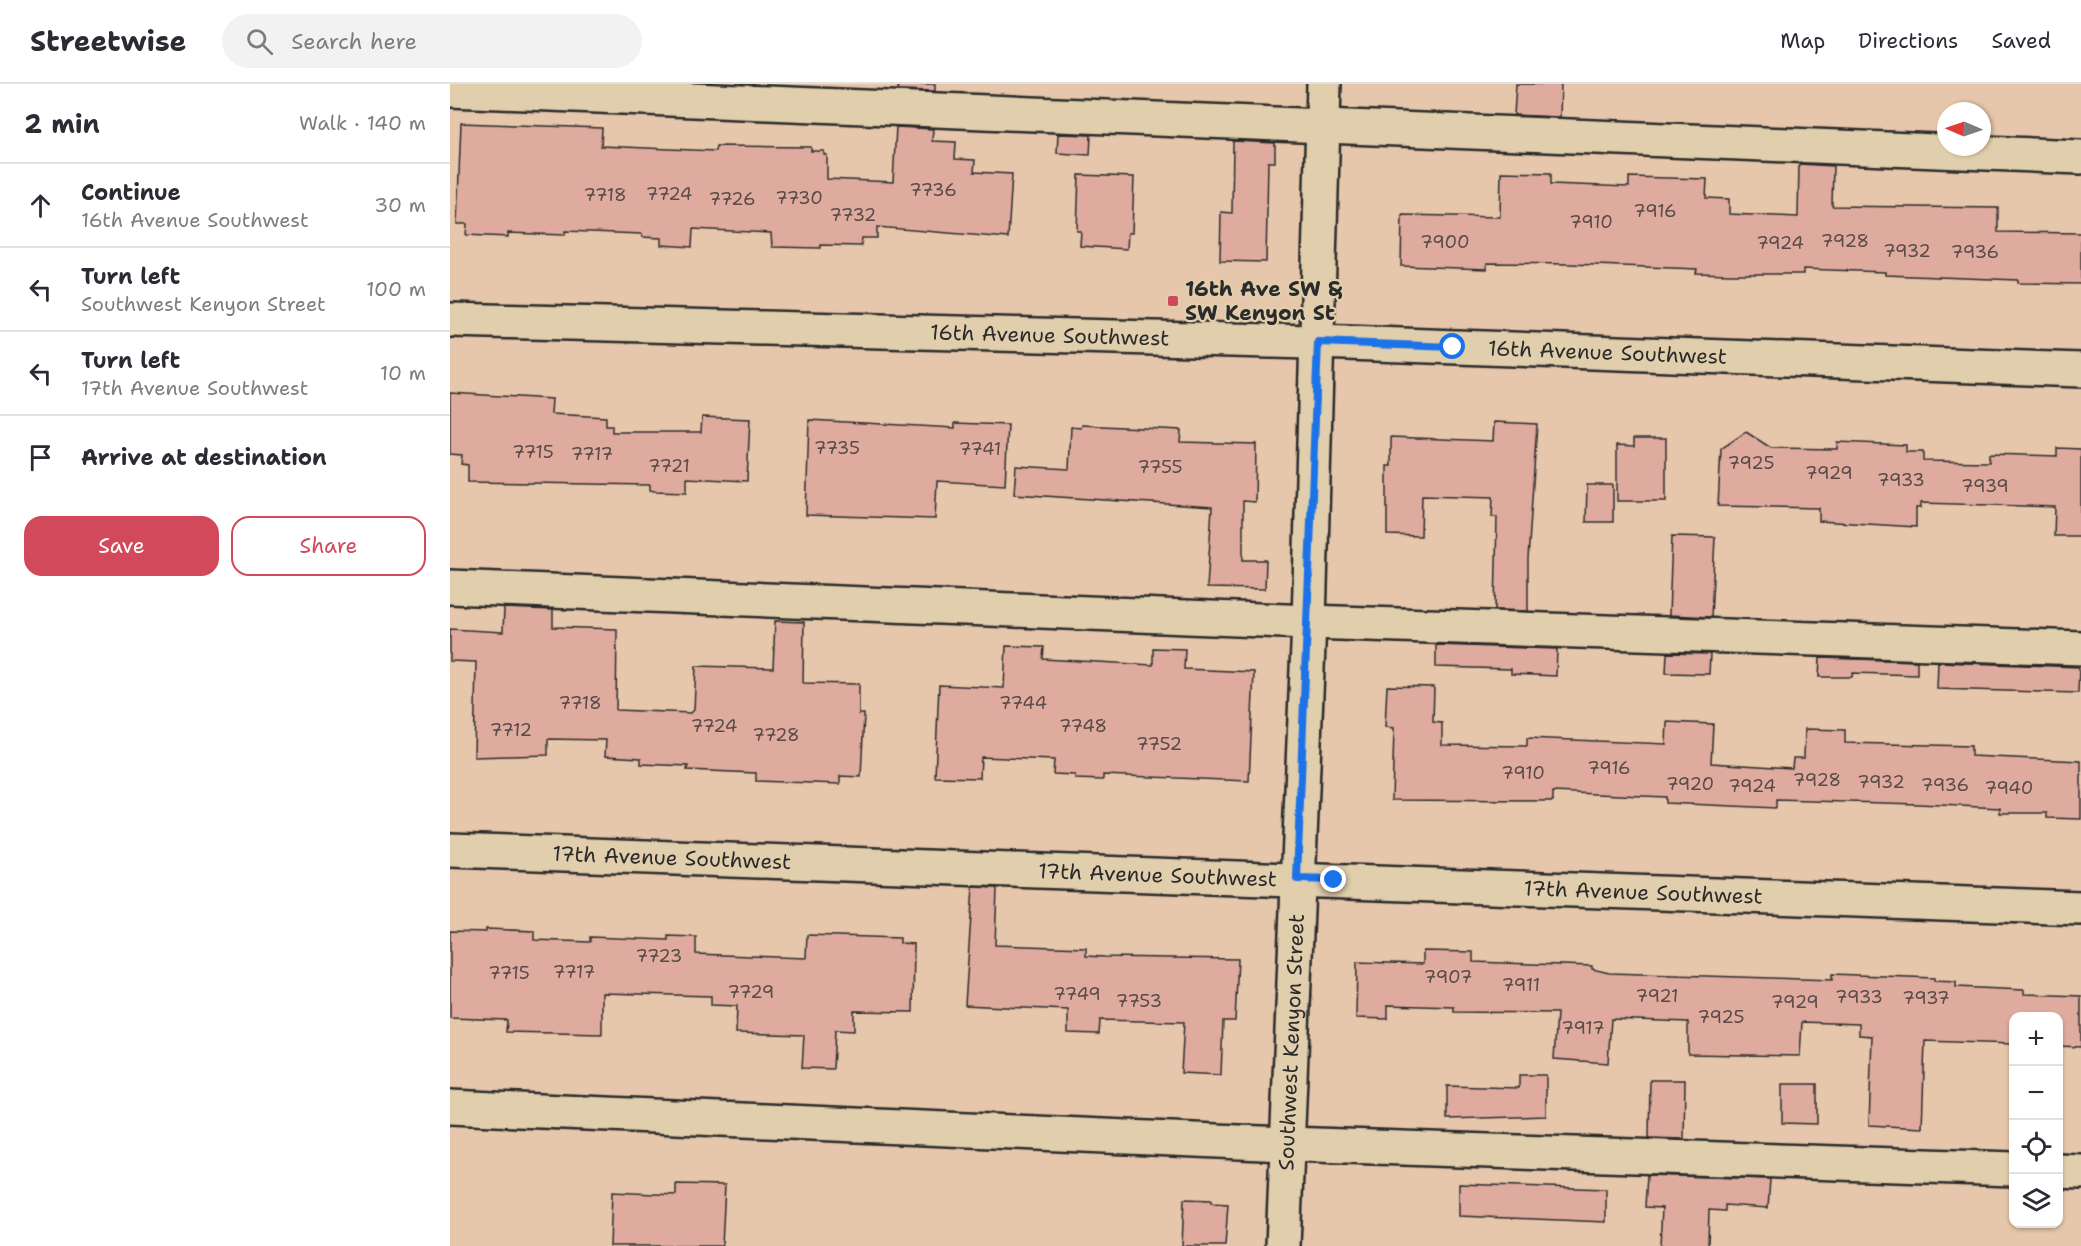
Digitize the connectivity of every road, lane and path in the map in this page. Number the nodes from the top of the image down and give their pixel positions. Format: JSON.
{"nodes":[{"id":1,"x":1324,"y":84,"type":"edge"},
{"id":2,"x":450,"y":90,"type":"edge"},
{"id":3,"x":1323,"y":128,"type":"junction"},
{"id":4,"x":2081,"y":157,"type":"edge"},
{"id":5,"x":450,"y":320,"type":"edge"},
{"id":6,"x":1318,"y":342,"type":"junction"},
{"id":7,"x":2081,"y":370,"type":"edge"},
{"id":8,"x":450,"y":587,"type":"edge"},
{"id":9,"x":1309,"y":622,"type":"junction"},
{"id":10,"x":2081,"y":648,"type":"edge"},
{"id":11,"x":450,"y":850,"type":"edge"},
{"id":12,"x":1297,"y":879,"type":"junction"},
{"id":13,"x":2081,"y":908,"type":"edge"},
{"id":14,"x":450,"y":1107,"type":"edge"},
{"id":15,"x":1287,"y":1144,"type":"junction"},
{"id":16,"x":2009,"y":1169,"type":"edge"},
{"id":17,"x":2063,"y":1171,"type":"edge"},
{"id":18,"x":2081,"y":1172,"type":"edge"},
{"id":19,"x":1283,"y":1246,"type":"edge"}],
"edges":[{"from":1,"to":3,"type":"street","name":"Southwest Kenyon Street"},
{"from":2,"to":3,"type":"street"},
{"from":3,"to":4,"type":"street"},
{"from":3,"to":6,"type":"street","name":"Southwest Kenyon Street"},
{"from":5,"to":6,"type":"street","name":"16th Avenue Southwest"},
{"from":6,"to":7,"type":"street","name":"16th Avenue Southwest"},
{"from":6,"to":9,"type":"street","name":"Southwest Kenyon Street"},
{"from":8,"to":9,"type":"street"},
{"from":9,"to":10,"type":"street"},
{"from":9,"to":12,"type":"street","name":"Southwest Kenyon Street"},
{"from":11,"to":12,"type":"street","name":"17th Avenue Southwest"},
{"from":12,"to":13,"type":"street","name":"17th Avenue Southwest"},
{"from":12,"to":15,"type":"street","name":"Southwest Kenyon Street"},
{"from":14,"to":15,"type":"street"},
{"from":15,"to":16,"type":"street"},
{"from":15,"to":19,"type":"street","name":"Southwest Kenyon Street"},
{"from":17,"to":18,"type":"street"}]}
